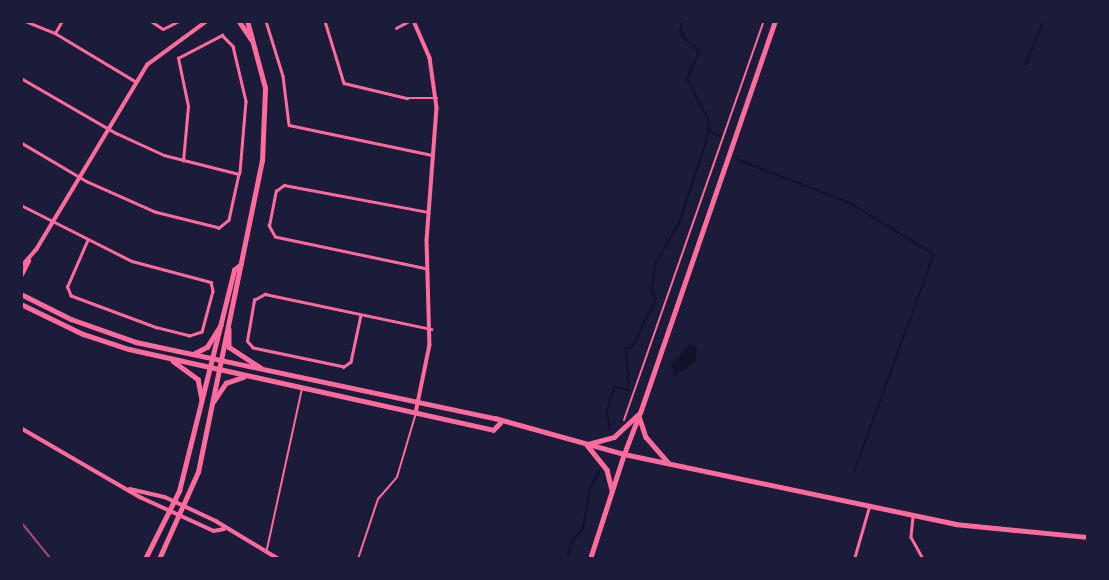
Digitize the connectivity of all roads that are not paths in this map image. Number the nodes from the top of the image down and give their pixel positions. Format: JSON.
{"nodes":[{"id":1,"x":25,"y":21,"type":"edge"},
{"id":2,"x":62,"y":21,"type":"edge"},
{"id":3,"x":151,"y":21,"type":"edge"},
{"id":4,"x":179,"y":21,"type":"edge"},
{"id":5,"x":207,"y":21,"type":"edge"},
{"id":6,"x":239,"y":21,"type":"edge"},
{"id":7,"x":247,"y":21,"type":"edge"},
{"id":8,"x":266,"y":21,"type":"edge"},
{"id":9,"x":325,"y":21,"type":"edge"},
{"id":10,"x":412,"y":21,"type":"edge"},
{"id":11,"x":775,"y":21,"type":"edge"},
{"id":12,"x":396,"y":28,"type":"dead end"},
{"id":13,"x":55,"y":33,"type":"junction"},
{"id":14,"x":251,"y":39,"type":"junction"},
{"id":15,"x":21,"y":78,"type":"edge"},
{"id":16,"x":135,"y":81,"type":"junction"},
{"id":17,"x":437,"y":98,"type":"junction"},
{"id":18,"x":107,"y":128,"type":"junction"},
{"id":19,"x":21,"y":143,"type":"edge"},
{"id":20,"x":433,"y":155,"type":"junction"},
{"id":21,"x":183,"y":161,"type":"junction"},
{"id":22,"x":239,"y":174,"type":"junction"},
{"id":23,"x":78,"y":177,"type":"junction"},
{"id":24,"x":21,"y":205,"type":"edge"},
{"id":25,"x":428,"y":212,"type":"junction"},
{"id":26,"x":52,"y":223,"type":"junction"},
{"id":27,"x":87,"y":241,"type":"junction"},
{"id":28,"x":30,"y":258,"type":"junction"},
{"id":29,"x":240,"y":265,"type":"junction"},
{"id":30,"x":21,"y":267,"type":"edge"},
{"id":31,"x":427,"y":269,"type":"junction"},
{"id":32,"x":21,"y":277,"type":"edge"},
{"id":33,"x":21,"y":294,"type":"edge"},
{"id":34,"x":21,"y":304,"type":"edge"},
{"id":35,"x":361,"y":315,"type":"junction"},
{"id":36,"x":221,"y":325,"type":"junction"},
{"id":37,"x":229,"y":329,"type":"junction"},
{"id":38,"x":431,"y":329,"type":"junction"},
{"id":39,"x":192,"y":355,"type":"junction"},
{"id":40,"x":170,"y":359,"type":"junction"},
{"id":41,"x":213,"y":359,"type":"junction"},
{"id":42,"x":221,"y":361,"type":"junction"},
{"id":43,"x":210,"y":368,"type":"junction"},
{"id":44,"x":219,"y":370,"type":"junction"},
{"id":45,"x":267,"y":370,"type":"junction"},
{"id":46,"x":257,"y":379,"type":"junction"},
{"id":47,"x":302,"y":388,"type":"junction"},
{"id":48,"x":202,"y":399,"type":"junction"},
{"id":49,"x":213,"y":402,"type":"junction"},
{"id":50,"x":419,"y":402,"type":"junction"},
{"id":51,"x":416,"y":413,"type":"junction"},
{"id":52,"x":639,"y":415,"type":"junction"},
{"id":53,"x":500,"y":423,"type":"junction"},
{"id":54,"x":21,"y":428,"type":"edge"},
{"id":55,"x":587,"y":444,"type":"junction"},
{"id":56,"x":624,"y":454,"type":"junction"},
{"id":57,"x":668,"y":463,"type":"junction"},
{"id":58,"x":128,"y":489,"type":"junction"},
{"id":59,"x":612,"y":490,"type":"junction"},
{"id":60,"x":175,"y":502,"type":"junction"},
{"id":61,"x":869,"y":507,"type":"junction"},
{"id":62,"x":185,"y":508,"type":"junction"},
{"id":63,"x":171,"y":510,"type":"junction"},
{"id":64,"x":181,"y":516,"type":"junction"},
{"id":65,"x":914,"y":516,"type":"junction"},
{"id":66,"x":224,"y":529,"type":"junction"},
{"id":67,"x":1088,"y":537,"type":"edge"},
{"id":68,"x":267,"y":549,"type":"junction"},
{"id":69,"x":145,"y":559,"type":"edge"},
{"id":70,"x":159,"y":559,"type":"edge"},
{"id":71,"x":279,"y":559,"type":"edge"},
{"id":72,"x":358,"y":559,"type":"edge"},
{"id":73,"x":590,"y":559,"type":"edge"},
{"id":74,"x":854,"y":559,"type":"edge"},
{"id":75,"x":923,"y":559,"type":"edge"}],
"edges":[{"from":1,"to":13,"type":"street"},
{"from":2,"to":13,"type":"street"},
{"from":3,"to":4,"type":"street"},
{"from":5,"to":16,"type":"street"},
{"from":6,"to":14,"type":"main road"},
{"from":7,"to":14,"type":"main road"},
{"from":8,"to":20,"type":"street"},
{"from":9,"to":17,"type":"street"},
{"from":10,"to":12,"type":"street"},
{"from":10,"to":17,"type":"street"},
{"from":11,"to":52,"type":"main road"},
{"from":13,"to":16,"type":"street"},
{"from":14,"to":29,"type":"main road"},
{"from":15,"to":18,"type":"street"},
{"from":16,"to":18,"type":"street"},
{"from":17,"to":20,"type":"street"},
{"from":18,"to":21,"type":"street"},
{"from":18,"to":23,"type":"street"},
{"from":19,"to":23,"type":"street"},
{"from":20,"to":25,"type":"street"},
{"from":21,"to":22,"type":"street"},
{"from":21,"to":22,"type":"street"},
{"from":22,"to":23,"type":"street"},
{"from":23,"to":26,"type":"street"},
{"from":24,"to":26,"type":"street"},
{"from":25,"to":31,"type":"street"},
{"from":25,"to":31,"type":"street"},
{"from":26,"to":27,"type":"street"},
{"from":26,"to":28,"type":"street"},
{"from":27,"to":27,"type":"street"},
{"from":28,"to":30,"type":"street"},
{"from":28,"to":32,"type":"street"},
{"from":29,"to":36,"type":"main road"},
{"from":29,"to":37,"type":"main road"},
{"from":31,"to":38,"type":"street"},
{"from":33,"to":39,"type":"main road"},
{"from":34,"to":40,"type":"main road"},
{"from":35,"to":35,"type":"street"},
{"from":35,"to":38,"type":"street"},
{"from":36,"to":39,"type":"main road"},
{"from":36,"to":41,"type":"main road"},
{"from":37,"to":42,"type":"main road"},
{"from":37,"to":45,"type":"main road"},
{"from":38,"to":50,"type":"street"},
{"from":39,"to":41,"type":"main road"},
{"from":40,"to":43,"type":"main road"},
{"from":40,"to":48,"type":"main road"},
{"from":41,"to":42,"type":"main road"},
{"from":41,"to":43,"type":"main road"},
{"from":42,"to":44,"type":"main road"},
{"from":42,"to":45,"type":"main road"},
{"from":43,"to":44,"type":"main road"},
{"from":43,"to":48,"type":"main road"},
{"from":44,"to":46,"type":"main road"},
{"from":44,"to":49,"type":"main road"},
{"from":45,"to":50,"type":"main road"},
{"from":46,"to":47,"type":"main road"},
{"from":46,"to":49,"type":"main road"},
{"from":47,"to":51,"type":"main road"},
{"from":47,"to":68,"type":"lane"},
{"from":48,"to":60,"type":"main road"},
{"from":49,"to":62,"type":"main road"},
{"from":50,"to":51,"type":"street"},
{"from":50,"to":53,"type":"main road"},
{"from":51,"to":53,"type":"main road"},
{"from":51,"to":72,"type":"lane"},
{"from":52,"to":55,"type":"main road"},
{"from":52,"to":56,"type":"main road"},
{"from":52,"to":57,"type":"main road"},
{"from":53,"to":55,"type":"main road"},
{"from":54,"to":58,"type":"street"},
{"from":55,"to":56,"type":"main road"},
{"from":55,"to":59,"type":"main road"},
{"from":56,"to":57,"type":"main road"},
{"from":56,"to":59,"type":"main road"},
{"from":57,"to":61,"type":"main road"},
{"from":58,"to":60,"type":"street"},
{"from":58,"to":63,"type":"street"},
{"from":59,"to":73,"type":"main road"},
{"from":60,"to":62,"type":"street"},
{"from":60,"to":63,"type":"main road"},
{"from":61,"to":65,"type":"main road"},
{"from":61,"to":74,"type":"street"},
{"from":62,"to":64,"type":"main road"},
{"from":62,"to":66,"type":"street"},
{"from":63,"to":64,"type":"street"},
{"from":63,"to":69,"type":"main road"},
{"from":64,"to":66,"type":"street"},
{"from":64,"to":70,"type":"main road"},
{"from":65,"to":67,"type":"main road"},
{"from":65,"to":75,"type":"street"},
{"from":66,"to":68,"type":"street"},
{"from":68,"to":71,"type":"street"}]}
